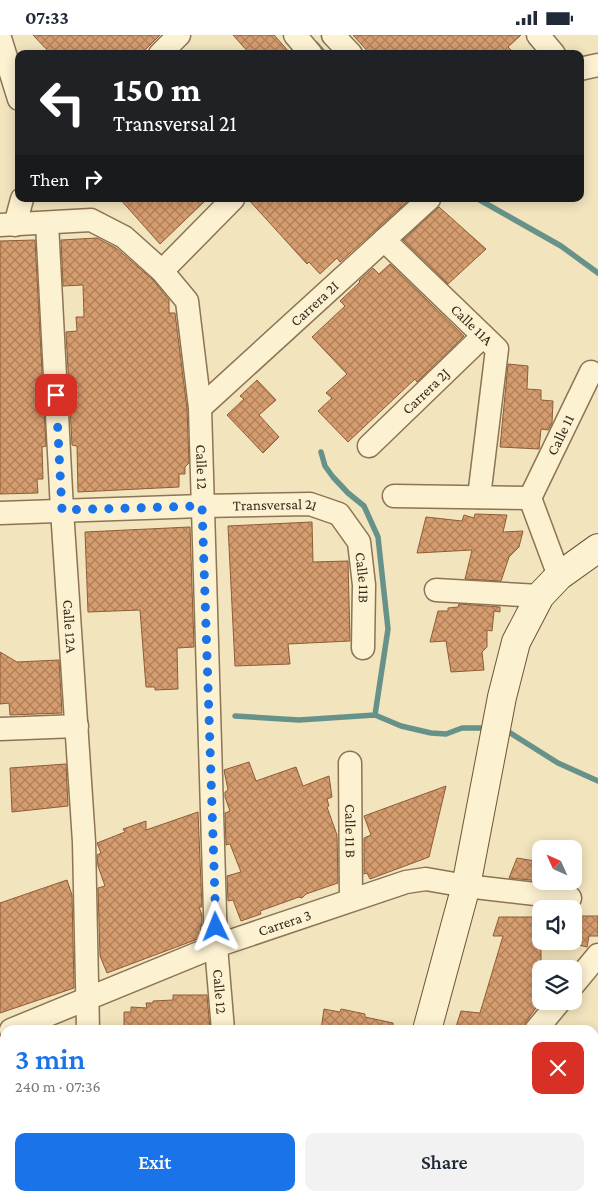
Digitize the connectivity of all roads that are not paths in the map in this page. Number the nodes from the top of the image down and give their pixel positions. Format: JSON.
{"nodes":[{"id":1,"x":179,"y":35,"type":"edge"},
{"id":2,"x":295,"y":35,"type":"edge"},
{"id":3,"x":333,"y":35,"type":"edge"},
{"id":4,"x":538,"y":35,"type":"edge"},
{"id":5,"x":0,"y":38,"type":"edge"},
{"id":6,"x":164,"y":50,"type":"edge"},
{"id":7,"x":308,"y":50,"type":"edge"},
{"id":8,"x":347,"y":50,"type":"edge"},
{"id":9,"x":551,"y":50,"type":"edge"},
{"id":10,"x":598,"y":65,"type":"edge"},
{"id":11,"x":584,"y":68,"type":"edge"},
{"id":12,"x":15,"y":87,"type":"edge"},
{"id":13,"x":15,"y":101,"type":"edge"},
{"id":14,"x":0,"y":105,"type":"edge"},
{"id":15,"x":20,"y":202,"type":"edge"},
{"id":16,"x":230,"y":202,"type":"edge"},
{"id":17,"x":426,"y":202,"type":"edge"},
{"id":18,"x":47,"y":223,"type":"junction"},
{"id":19,"x":8,"y":225,"type":"edge"},
{"id":20,"x":384,"y":239,"type":"junction"},
{"id":21,"x":162,"y":271,"type":"junction"},
{"id":22,"x":483,"y":336,"type":"junction"},
{"id":23,"x":591,"y":372,"type":"dead end"},
{"id":24,"x":200,"y":408,"type":"junction"},
{"id":25,"x":369,"y":446,"type":"dead end"},
{"id":26,"x":394,"y":496,"type":"dead end"},
{"id":27,"x":479,"y":497,"type":"junction"},
{"id":28,"x":530,"y":497,"type":"junction"},
{"id":29,"x":202,"y":506,"type":"junction"},
{"id":30,"x":62,"y":510,"type":"junction"},
{"id":31,"x":0,"y":513,"type":"edge"},
{"id":32,"x":339,"y":514,"type":"joint"},
{"id":33,"x":598,"y":548,"type":"edge"},
{"id":34,"x":559,"y":576,"type":"junction"},
{"id":35,"x":436,"y":590,"type":"dead end"},
{"id":36,"x":540,"y":596,"type":"junction"},
{"id":37,"x":363,"y":649,"type":"dead end"},
{"id":38,"x":77,"y":726,"type":"junction"},
{"id":39,"x":0,"y":729,"type":"edge"},
{"id":40,"x":350,"y":763,"type":"dead end"},
{"id":41,"x":466,"y":886,"type":"junction"},
{"id":42,"x":570,"y":898,"type":"dead end"},
{"id":43,"x":350,"y":899,"type":"junction"},
{"id":44,"x":216,"y":946,"type":"junction"},
{"id":45,"x":598,"y":955,"type":"edge"},
{"id":46,"x":582,"y":974,"type":"edge"},
{"id":47,"x":87,"y":999,"type":"junction"},
{"id":48,"x":553,"y":1010,"type":"edge"},
{"id":49,"x":22,"y":1025,"type":"edge"},
{"id":50,"x":88,"y":1025,"type":"edge"},
{"id":51,"x":223,"y":1025,"type":"edge"},
{"id":52,"x":428,"y":1025,"type":"edge"},
{"id":53,"x":540,"y":1025,"type":"edge"}],
"edges":[{"from":1,"to":6,"type":"street"},
{"from":2,"to":7,"type":"street"},
{"from":3,"to":8,"type":"street"},
{"from":4,"to":9,"type":"street"},
{"from":5,"to":12,"type":"street"},
{"from":10,"to":11,"type":"street"},
{"from":13,"to":14,"type":"street"},
{"from":15,"to":19,"type":"street"},
{"from":16,"to":21,"type":"street"},
{"from":17,"to":20,"type":"street","name":"Carrera 2I"},
{"from":18,"to":19,"type":"street"},
{"from":18,"to":21,"type":"street","name":"Calle 12"},
{"from":18,"to":30,"type":"street","name":"Calle 12A"},
{"from":20,"to":22,"type":"street","name":"Calle 11A"},
{"from":20,"to":24,"type":"street","name":"Carrera 2I"},
{"from":21,"to":24,"type":"street","name":"Calle 12"},
{"from":22,"to":25,"type":"street","name":"Carrera 2J"},
{"from":22,"to":27,"type":"street","name":"Calle 11A"},
{"from":23,"to":28,"type":"street","name":"Calle 11"},
{"from":24,"to":29,"type":"street","name":"Calle 12"},
{"from":26,"to":27,"type":"street"},
{"from":27,"to":28,"type":"street"},
{"from":28,"to":34,"type":"street"},
{"from":29,"to":30,"type":"street","name":"Transversal 21"},
{"from":29,"to":32,"type":"street","name":"Transversal 21"},
{"from":29,"to":44,"type":"street","name":"Calle 12"},
{"from":30,"to":31,"type":"street","name":"Transversal 21"},
{"from":30,"to":38,"type":"street","name":"Calle 12A"},
{"from":32,"to":37,"type":"street","name":"Calle 11B"},
{"from":33,"to":34,"type":"main road"},
{"from":34,"to":36,"type":"main road"},
{"from":35,"to":36,"type":"street"},
{"from":36,"to":41,"type":"main road"},
{"from":38,"to":39,"type":"street"},
{"from":38,"to":47,"type":"street","name":"Calle 12A"},
{"from":40,"to":43,"type":"street","name":"Calle 11 B"},
{"from":41,"to":42,"type":"street","name":"Carrera 3"},
{"from":41,"to":43,"type":"street","name":"Carrera 3"},
{"from":41,"to":52,"type":"main road"},
{"from":43,"to":44,"type":"street","name":"Carrera 3"},
{"from":44,"to":47,"type":"street","name":"Carrera 3"},
{"from":44,"to":51,"type":"street","name":"Calle 12"},
{"from":45,"to":46,"type":"street"},
{"from":47,"to":49,"type":"street","name":"Carrera 3"},
{"from":47,"to":50,"type":"street","name":"Calle 12A"},
{"from":48,"to":53,"type":"street"}]}
